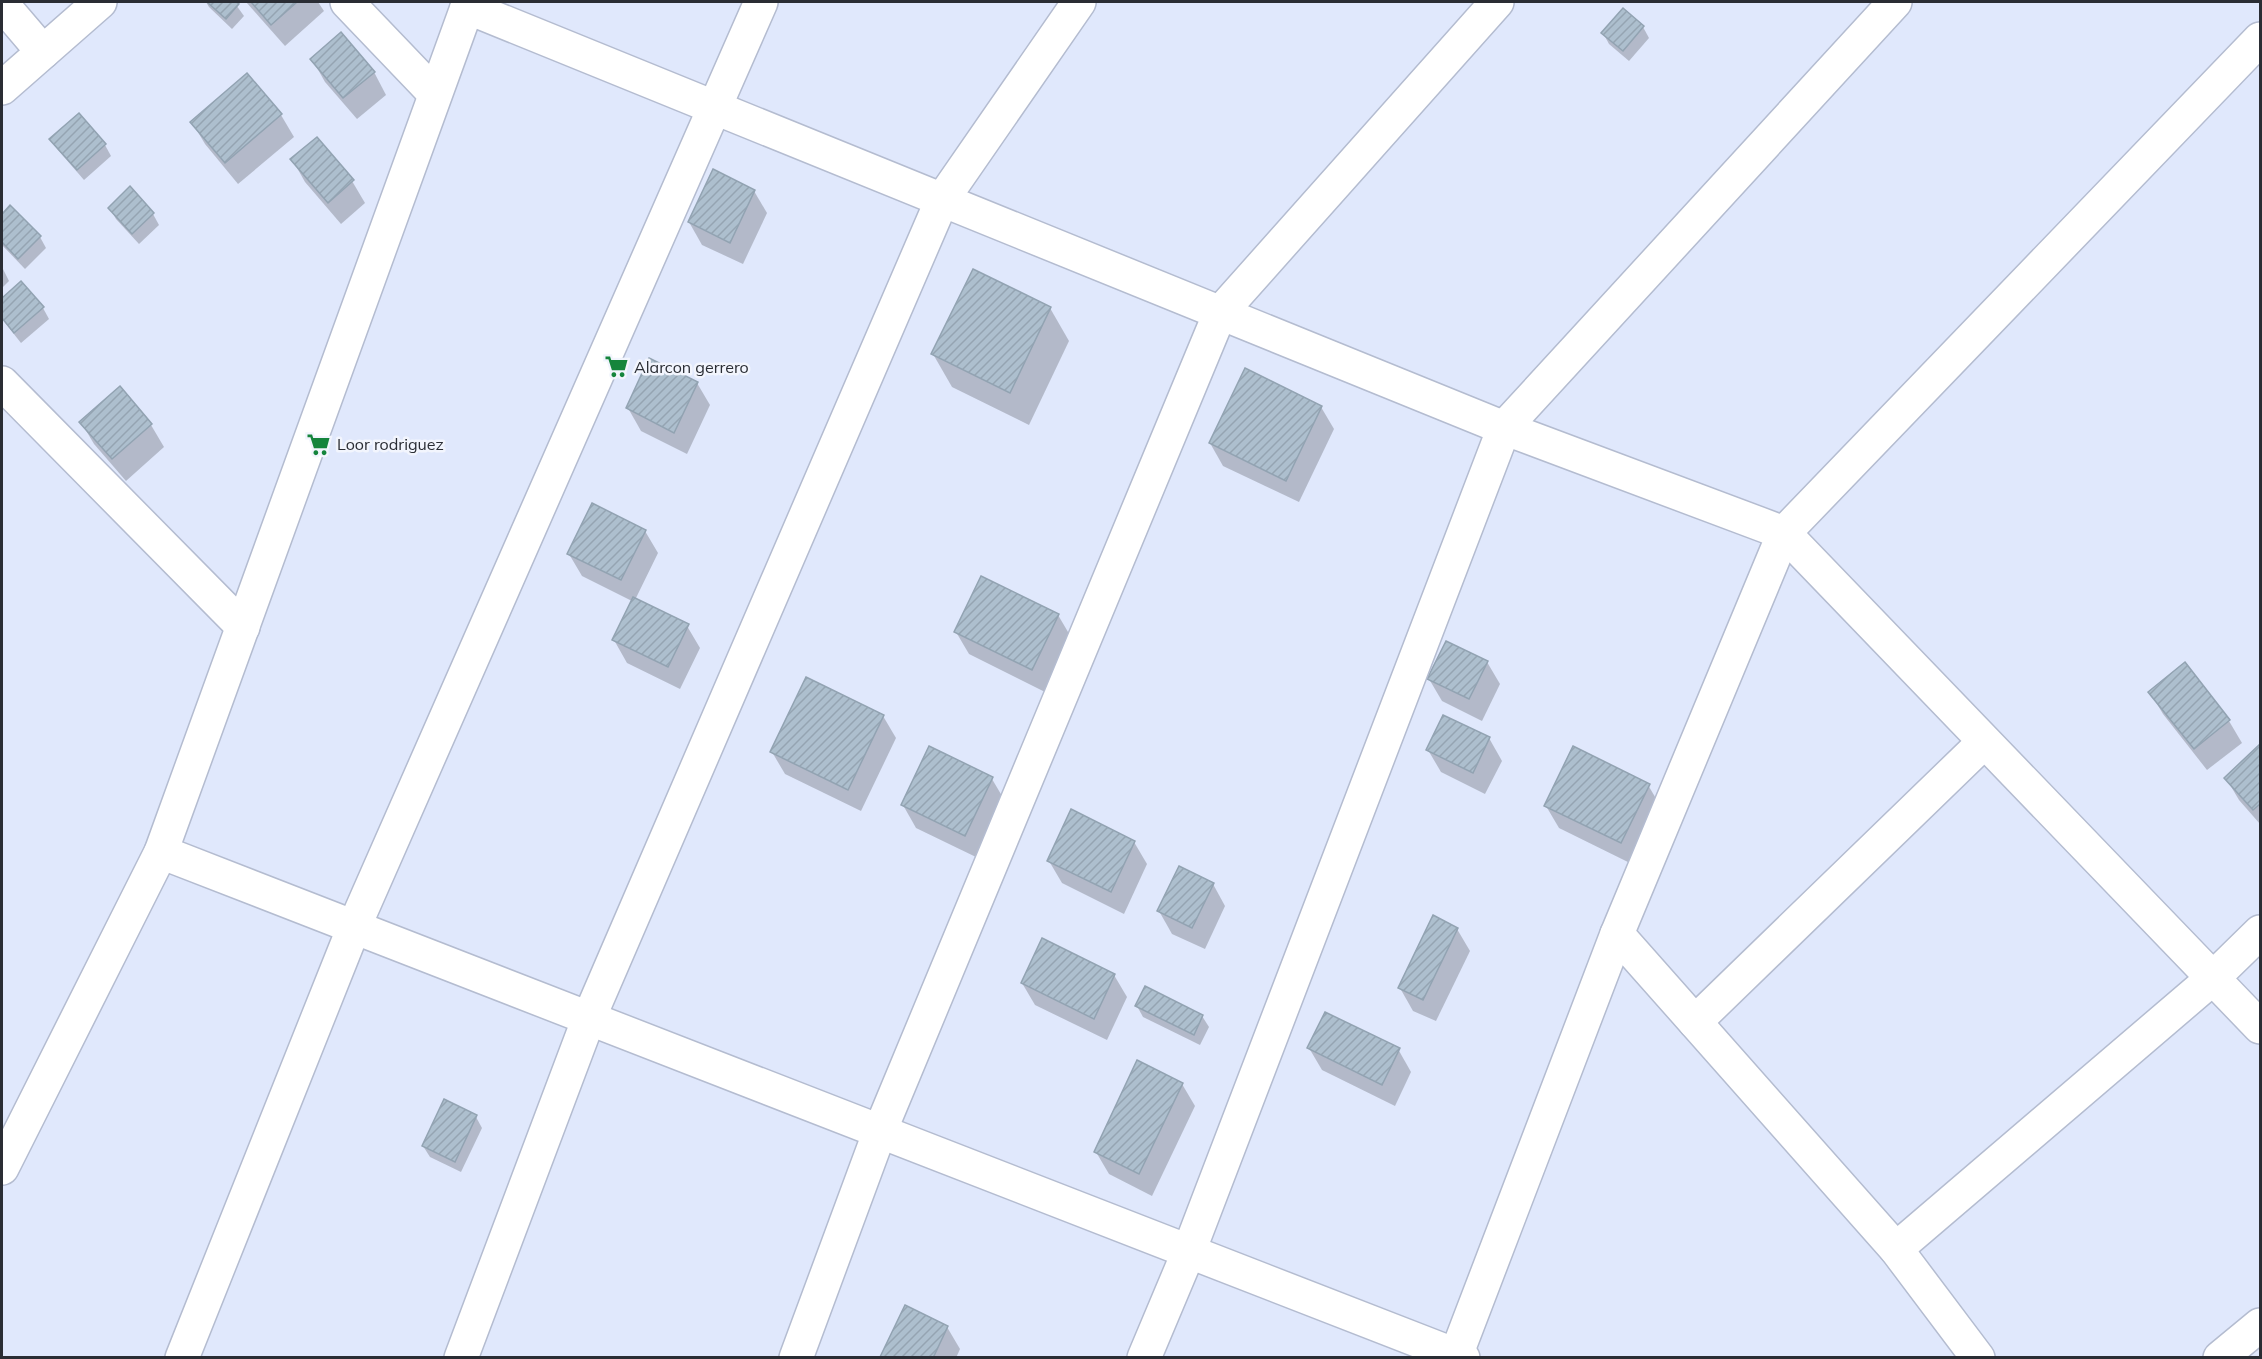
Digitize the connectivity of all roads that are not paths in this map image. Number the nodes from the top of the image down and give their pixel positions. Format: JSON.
{"nodes":[{"id":1,"x":100,"y":2,"type":"edge"},
{"id":2,"x":347,"y":2,"type":"edge"},
{"id":3,"x":761,"y":2,"type":"edge"},
{"id":4,"x":1079,"y":2,"type":"edge"},
{"id":5,"x":1497,"y":2,"type":"edge"},
{"id":6,"x":1895,"y":2,"type":"edge"},
{"id":7,"x":2,"y":4,"type":"edge"},
{"id":8,"x":468,"y":4,"type":"edge"},
{"id":9,"x":2260,"y":39,"type":"edge"},
{"id":10,"x":43,"y":52,"type":"junction"},
{"id":11,"x":2,"y":88,"type":"edge"},
{"id":12,"x":435,"y":94,"type":"junction"},
{"id":13,"x":714,"y":107,"type":"junction"},
{"id":14,"x":942,"y":200,"type":"junction"},
{"id":15,"x":1220,"y":312,"type":"junction"},
{"id":16,"x":2,"y":383,"type":"edge"},
{"id":17,"x":1504,"y":428,"type":"junction"},
{"id":18,"x":1784,"y":533,"type":"junction"},
{"id":19,"x":243,"y":627,"type":"junction"},
{"id":20,"x":1984,"y":742,"type":"junction"},
{"id":21,"x":161,"y":852,"type":"junction"},
{"id":22,"x":354,"y":927,"type":"junction"},
{"id":23,"x":2260,"y":932,"type":"edge"},
{"id":24,"x":1617,"y":934,"type":"junction"},
{"id":25,"x":2213,"y":978,"type":"junction"},
{"id":26,"x":589,"y":1018,"type":"junction"},
{"id":27,"x":1695,"y":1022,"type":"junction"},
{"id":28,"x":2260,"y":1027,"type":"edge"},
{"id":29,"x":880,"y":1131,"type":"junction"},
{"id":30,"x":2,"y":1168,"type":"edge"},
{"id":31,"x":1896,"y":1249,"type":"junction"},
{"id":32,"x":1189,"y":1251,"type":"junction"},
{"id":33,"x":2260,"y":1325,"type":"edge"},
{"id":34,"x":1458,"y":1357,"type":"edge"},
{"id":35,"x":182,"y":1358,"type":"edge"},
{"id":36,"x":461,"y":1358,"type":"edge"},
{"id":37,"x":796,"y":1358,"type":"edge"},
{"id":38,"x":1144,"y":1358,"type":"edge"},
{"id":39,"x":1978,"y":1358,"type":"edge"},
{"id":40,"x":2220,"y":1358,"type":"edge"}],
"edges":[{"from":1,"to":10,"type":"street"},
{"from":2,"to":12,"type":"street"},
{"from":3,"to":13,"type":"street"},
{"from":4,"to":14,"type":"street"},
{"from":5,"to":15,"type":"street"},
{"from":6,"to":17,"type":"street"},
{"from":7,"to":10,"type":"street"},
{"from":8,"to":12,"type":"street"},
{"from":8,"to":13,"type":"street"},
{"from":9,"to":18,"type":"street"},
{"from":10,"to":11,"type":"street"},
{"from":12,"to":19,"type":"street"},
{"from":13,"to":14,"type":"street"},
{"from":13,"to":22,"type":"street"},
{"from":14,"to":15,"type":"street"},
{"from":14,"to":26,"type":"street"},
{"from":15,"to":17,"type":"street"},
{"from":15,"to":29,"type":"street"},
{"from":16,"to":19,"type":"street"},
{"from":17,"to":18,"type":"street"},
{"from":17,"to":32,"type":"street"},
{"from":18,"to":20,"type":"street"},
{"from":18,"to":24,"type":"street"},
{"from":19,"to":21,"type":"street"},
{"from":20,"to":25,"type":"street"},
{"from":20,"to":27,"type":"street"},
{"from":21,"to":22,"type":"street"},
{"from":21,"to":30,"type":"street"},
{"from":22,"to":26,"type":"street"},
{"from":22,"to":35,"type":"street"},
{"from":23,"to":25,"type":"street"},
{"from":24,"to":27,"type":"street"},
{"from":24,"to":34,"type":"street"},
{"from":25,"to":28,"type":"street"},
{"from":25,"to":31,"type":"street"},
{"from":26,"to":29,"type":"street"},
{"from":26,"to":36,"type":"street"},
{"from":27,"to":31,"type":"street"},
{"from":29,"to":32,"type":"street"},
{"from":29,"to":37,"type":"street"},
{"from":31,"to":39,"type":"street"},
{"from":32,"to":34,"type":"street"},
{"from":32,"to":38,"type":"street"},
{"from":33,"to":40,"type":"street"}]}
